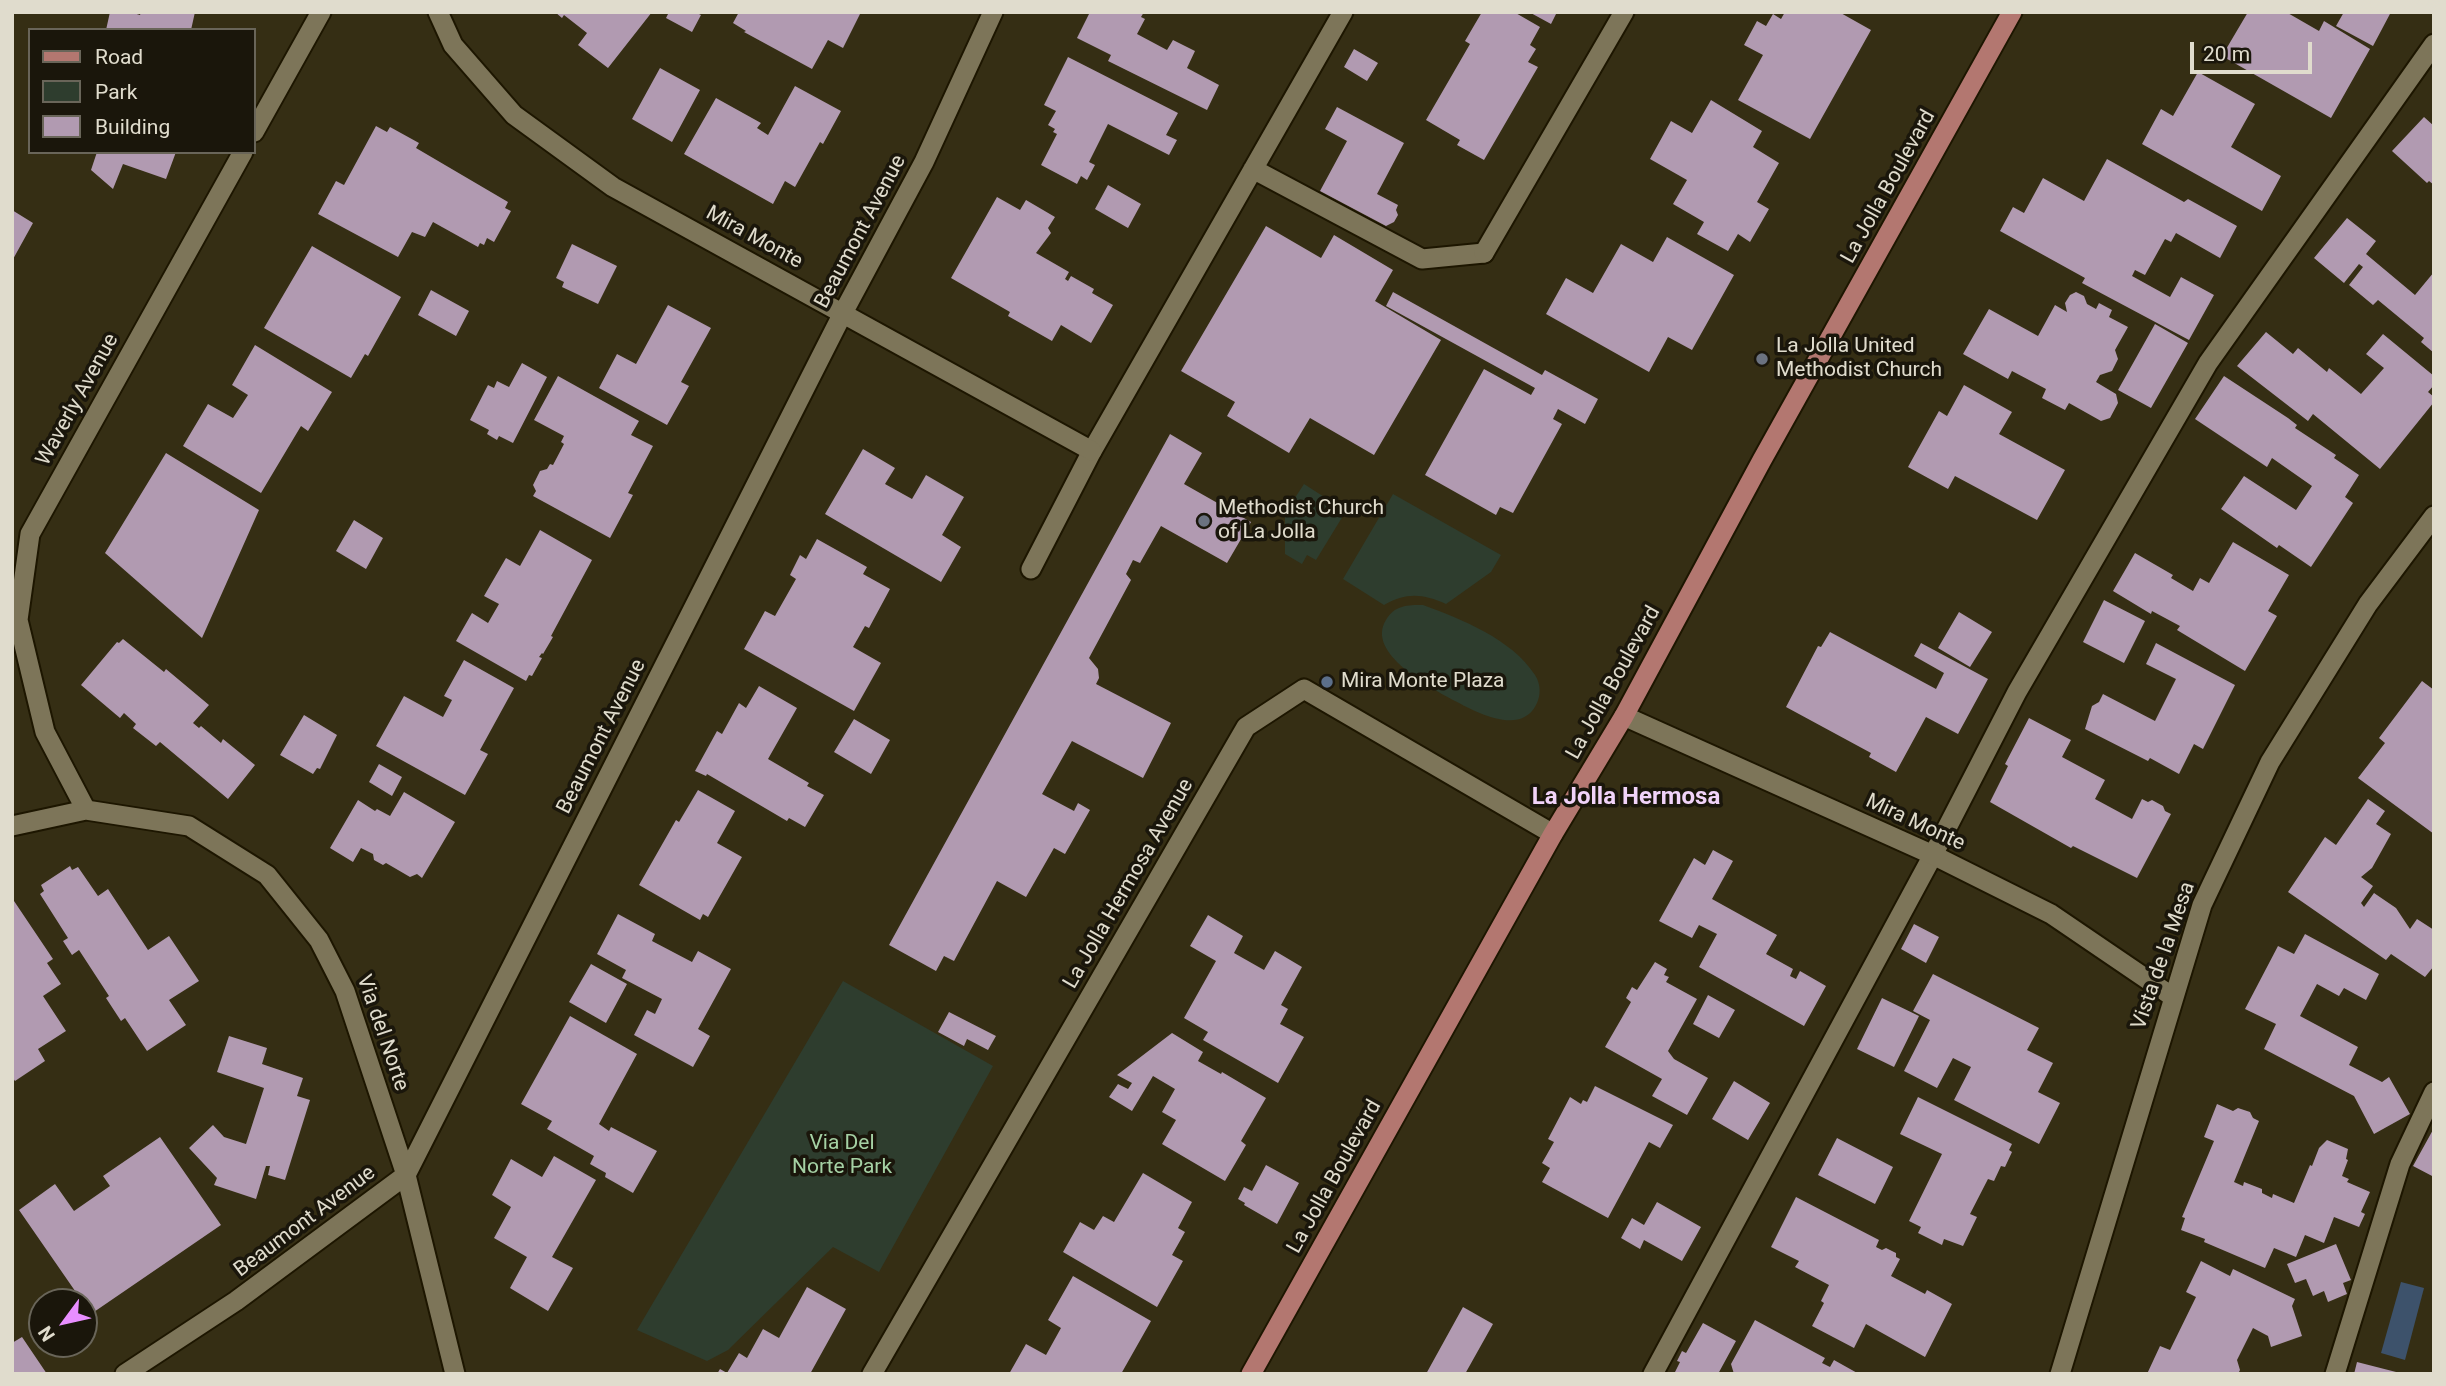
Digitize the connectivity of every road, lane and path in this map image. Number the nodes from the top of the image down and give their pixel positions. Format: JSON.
{"nodes":[{"id":1,"x":321,"y":12,"type":"edge"},
{"id":2,"x":438,"y":12,"type":"edge"},
{"id":3,"x":993,"y":12,"type":"edge"},
{"id":4,"x":1343,"y":12,"type":"edge"},
{"id":5,"x":1625,"y":12,"type":"edge"},
{"id":6,"x":2012,"y":12,"type":"edge"},
{"id":7,"x":2434,"y":44,"type":"edge"},
{"id":8,"x":256,"y":128,"type":"edge"},
{"id":9,"x":242,"y":154,"type":"edge"},
{"id":10,"x":1253,"y":169,"type":"junction"},
{"id":11,"x":843,"y":313,"type":"junction"},
{"id":12,"x":1092,"y":452,"type":"junction"},
{"id":13,"x":2434,"y":516,"type":"edge"},
{"id":14,"x":1031,"y":569,"type":"dead end"},
{"id":15,"x":1624,"y":716,"type":"junction"},
{"id":16,"x":86,"y":810,"type":"junction"},
{"id":17,"x":12,"y":826,"type":"edge"},
{"id":18,"x":1553,"y":834,"type":"junction"},
{"id":19,"x":1933,"y":855,"type":"junction"},
{"id":20,"x":2173,"y":997,"type":"junction"},
{"id":21,"x":2434,"y":1092,"type":"edge"},
{"id":22,"x":406,"y":1175,"type":"junction"},
{"id":23,"x":125,"y":1374,"type":"edge"},
{"id":24,"x":455,"y":1374,"type":"edge"},
{"id":25,"x":872,"y":1374,"type":"edge"},
{"id":26,"x":1251,"y":1374,"type":"edge"},
{"id":27,"x":1653,"y":1374,"type":"edge"},
{"id":28,"x":2060,"y":1374,"type":"edge"},
{"id":29,"x":2335,"y":1374,"type":"edge"}],
"edges":[{"from":1,"to":8,"type":"street"},
{"from":2,"to":11,"type":"street","name":"Mira Monte"},
{"from":3,"to":11,"type":"street","name":"Beaumont Avenue"},
{"from":4,"to":10,"type":"street"},
{"from":5,"to":10,"type":"street"},
{"from":6,"to":15,"type":"main road","name":"La Jolla Boulevard"},
{"from":7,"to":19,"type":"street"},
{"from":9,"to":16,"type":"street","name":"Waverly Avenue"},
{"from":10,"to":12,"type":"street"},
{"from":11,"to":12,"type":"street","name":"Mira Monte"},
{"from":11,"to":22,"type":"street","name":"Beaumont Avenue"},
{"from":12,"to":14,"type":"street"},
{"from":13,"to":20,"type":"street","name":"Vista de la Mesa"},
{"from":15,"to":18,"type":"main road","name":"La Jolla Boulevard"},
{"from":15,"to":19,"type":"street","name":"Mira Monte"},
{"from":16,"to":17,"type":"street"},
{"from":16,"to":22,"type":"street","name":"Via del Norte"},
{"from":18,"to":25,"type":"street","name":"La Jolla Hermosa Avenue"},
{"from":18,"to":26,"type":"main road","name":"La Jolla Boulevard"},
{"from":19,"to":20,"type":"street","name":"Mira Monte"},
{"from":19,"to":27,"type":"street"},
{"from":20,"to":28,"type":"street","name":"Vista de la Mesa"},
{"from":21,"to":29,"type":"street"},
{"from":22,"to":23,"type":"street","name":"Beaumont Avenue"},
{"from":22,"to":24,"type":"street","name":"Via del Norte"}]}
